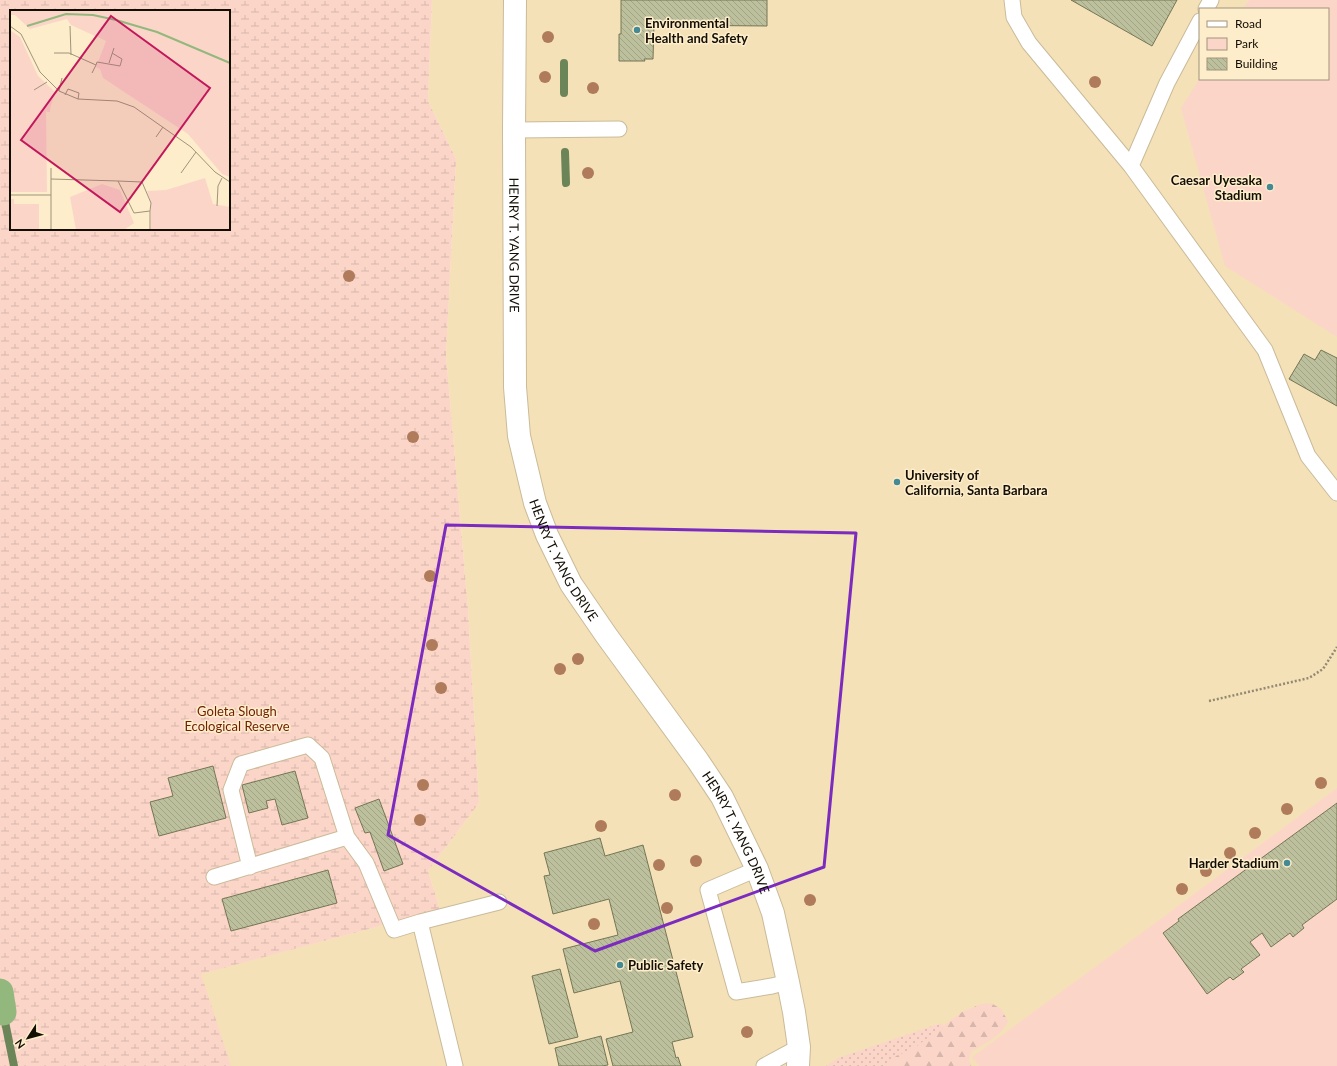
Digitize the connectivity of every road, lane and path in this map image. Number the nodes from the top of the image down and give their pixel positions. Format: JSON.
{"nodes":[{"id":1,"x":515,"y":0,"type":"edge"},
{"id":2,"x":1012,"y":0,"type":"edge"},
{"id":3,"x":1199,"y":23,"type":"edge"},
{"id":4,"x":619,"y":129,"type":"dead end"},
{"id":5,"x":514,"y":130,"type":"junction"},
{"id":6,"x":1131,"y":166,"type":"junction"},
{"id":7,"x":1337,"y":493,"type":"edge"},
{"id":8,"x":1337,"y":647,"type":"edge"},
{"id":9,"x":1209,"y":701,"type":"dead end"},
{"id":10,"x":347,"y":838,"type":"junction"},
{"id":11,"x":250,"y":867,"type":"junction"},
{"id":12,"x":757,"y":869,"type":"junction"},
{"id":13,"x":214,"y":877,"type":"dead end"},
{"id":14,"x":499,"y":902,"type":"dead end"},
{"id":15,"x":420,"y":922,"type":"junction"},
{"id":16,"x":788,"y":982,"type":"junction"},
{"id":17,"x":798,"y":1057,"type":"edge"},
{"id":18,"x":455,"y":1066,"type":"edge"},
{"id":19,"x":764,"y":1066,"type":"edge"}],
"edges":[{"from":1,"to":5,"type":"street","name":"HENRY T. YANG DRIVE"},
{"from":2,"to":6,"type":"lane"},
{"from":3,"to":6,"type":"lane"},
{"from":4,"to":5,"type":"lane"},
{"from":5,"to":12,"type":"street","name":"HENRY T. YANG DRIVE"},
{"from":6,"to":7,"type":"lane"},
{"from":8,"to":9,"type":"path"},
{"from":10,"to":11,"type":"lane"},
{"from":10,"to":11,"type":"lane"},
{"from":10,"to":15,"type":"lane"},
{"from":11,"to":13,"type":"lane"},
{"from":12,"to":16,"type":"street","name":"HENRY T. YANG DRIVE"},
{"from":12,"to":16,"type":"lane"},
{"from":14,"to":15,"type":"lane"},
{"from":15,"to":18,"type":"lane"},
{"from":16,"to":17,"type":"street","name":"HENRY T. YANG DRIVE"},
{"from":17,"to":19,"type":"lane"}]}
